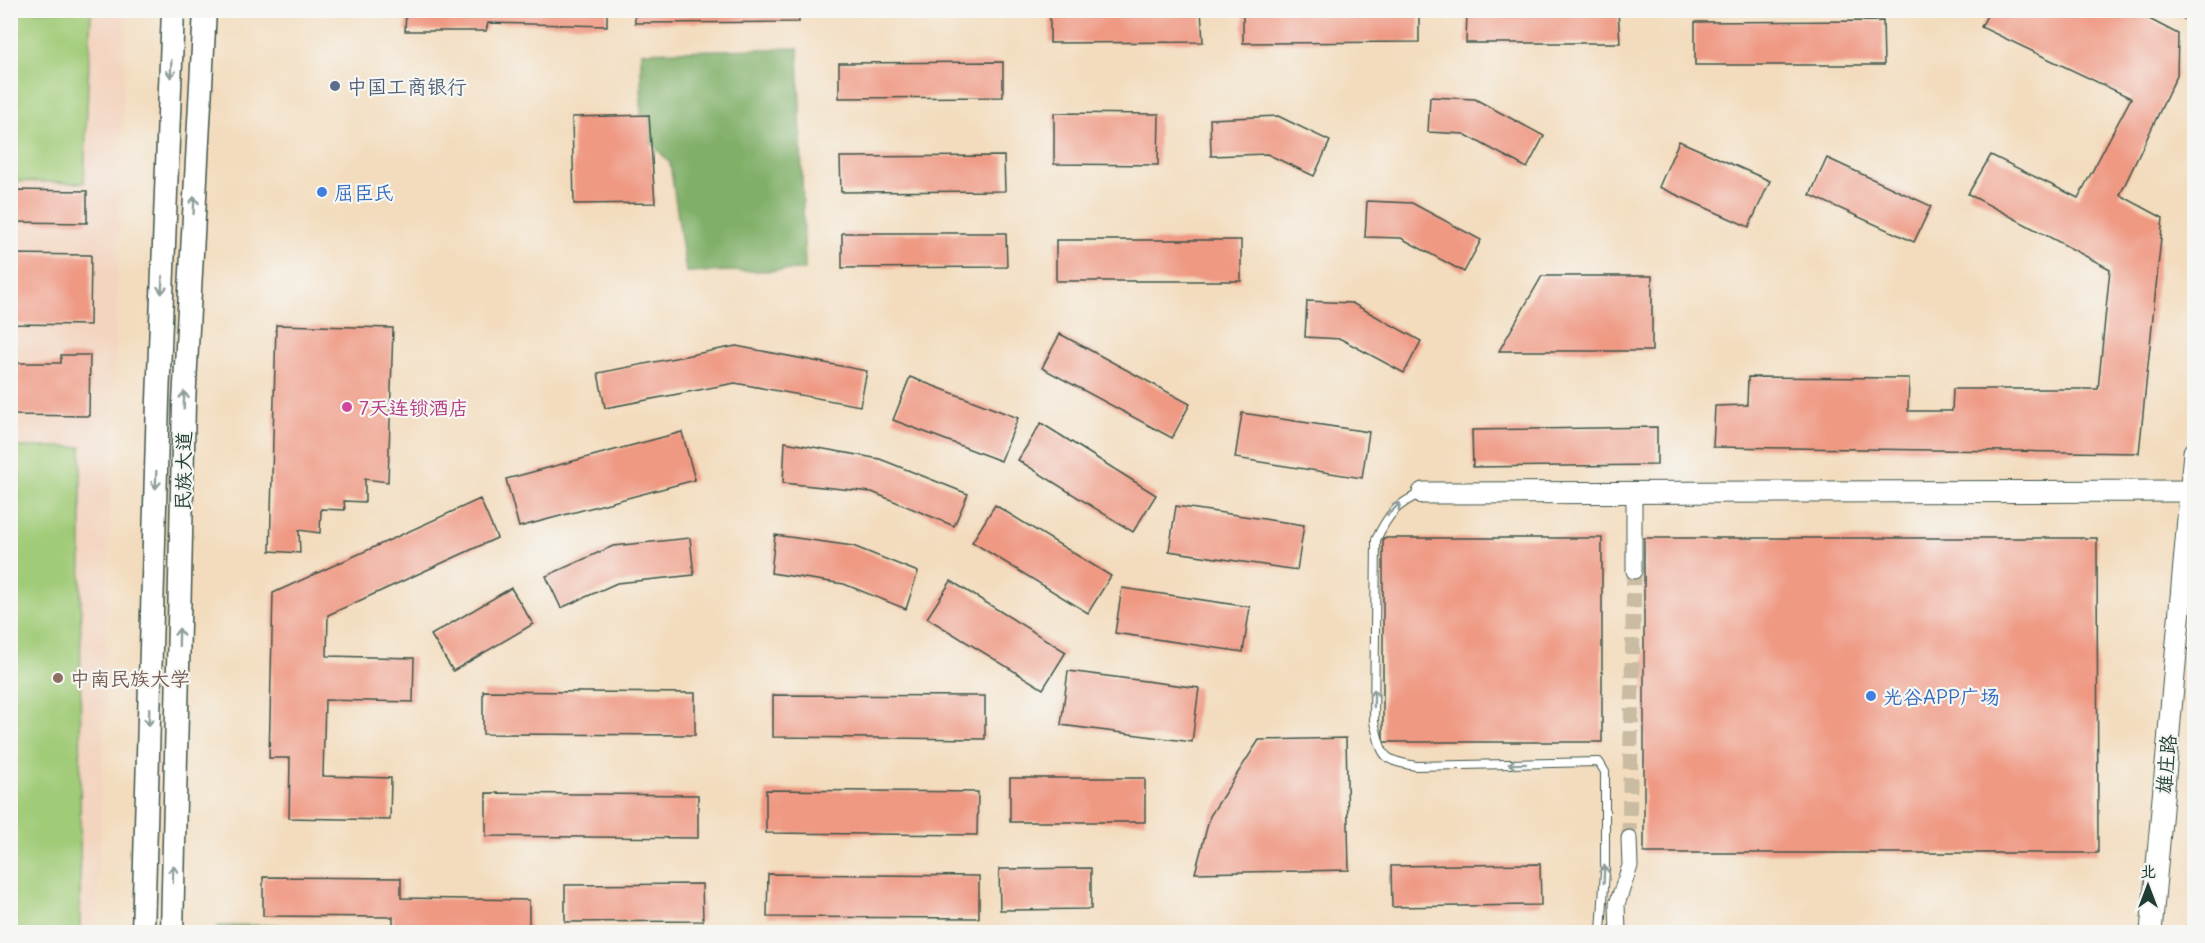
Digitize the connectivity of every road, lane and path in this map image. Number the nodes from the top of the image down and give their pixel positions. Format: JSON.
{"nodes":[{"id":1,"x":174,"y":10,"type":"edge"},
{"id":2,"x":205,"y":10,"type":"edge"},
{"id":3,"x":2184,"y":10,"type":"edge"},
{"id":4,"x":2194,"y":16,"type":"edge"},
{"id":5,"x":2194,"y":452,"type":"edge"},
{"id":6,"x":2191,"y":491,"type":"junction"},
{"id":7,"x":1634,"y":492,"type":"junction"},
{"id":8,"x":1423,"y":493,"type":"joint"},
{"id":9,"x":1634,"y":571,"type":"tunnel mouth"},
{"id":10,"x":2186,"y":635,"type":"edge"},
{"id":11,"x":1629,"y":838,"type":"tunnel mouth"},
{"id":12,"x":143,"y":933,"type":"edge"},
{"id":13,"x":172,"y":933,"type":"edge"},
{"id":14,"x":1601,"y":933,"type":"edge"},
{"id":15,"x":1618,"y":933,"type":"edge"},
{"id":16,"x":2151,"y":933,"type":"edge"}],
"edges":[{"from":1,"to":12,"type":"main road","name":"民族大道","one_way":true},
{"from":13,"to":2,"type":"main road","name":"民族大道","one_way":true},
{"from":3,"to":4,"type":"street"},
{"from":5,"to":6,"type":"street","name":"雄庄路"},
{"from":6,"to":7,"type":"street"},
{"from":6,"to":10,"type":"street","name":"雄庄路"},
{"from":7,"to":8,"type":"street"},
{"from":7,"to":9,"type":"street"},
{"from":14,"to":8,"type":"lane","one_way":true},
{"from":10,"to":16,"type":"street","name":"雄庄路"},
{"from":11,"to":15,"type":"street"}]}
